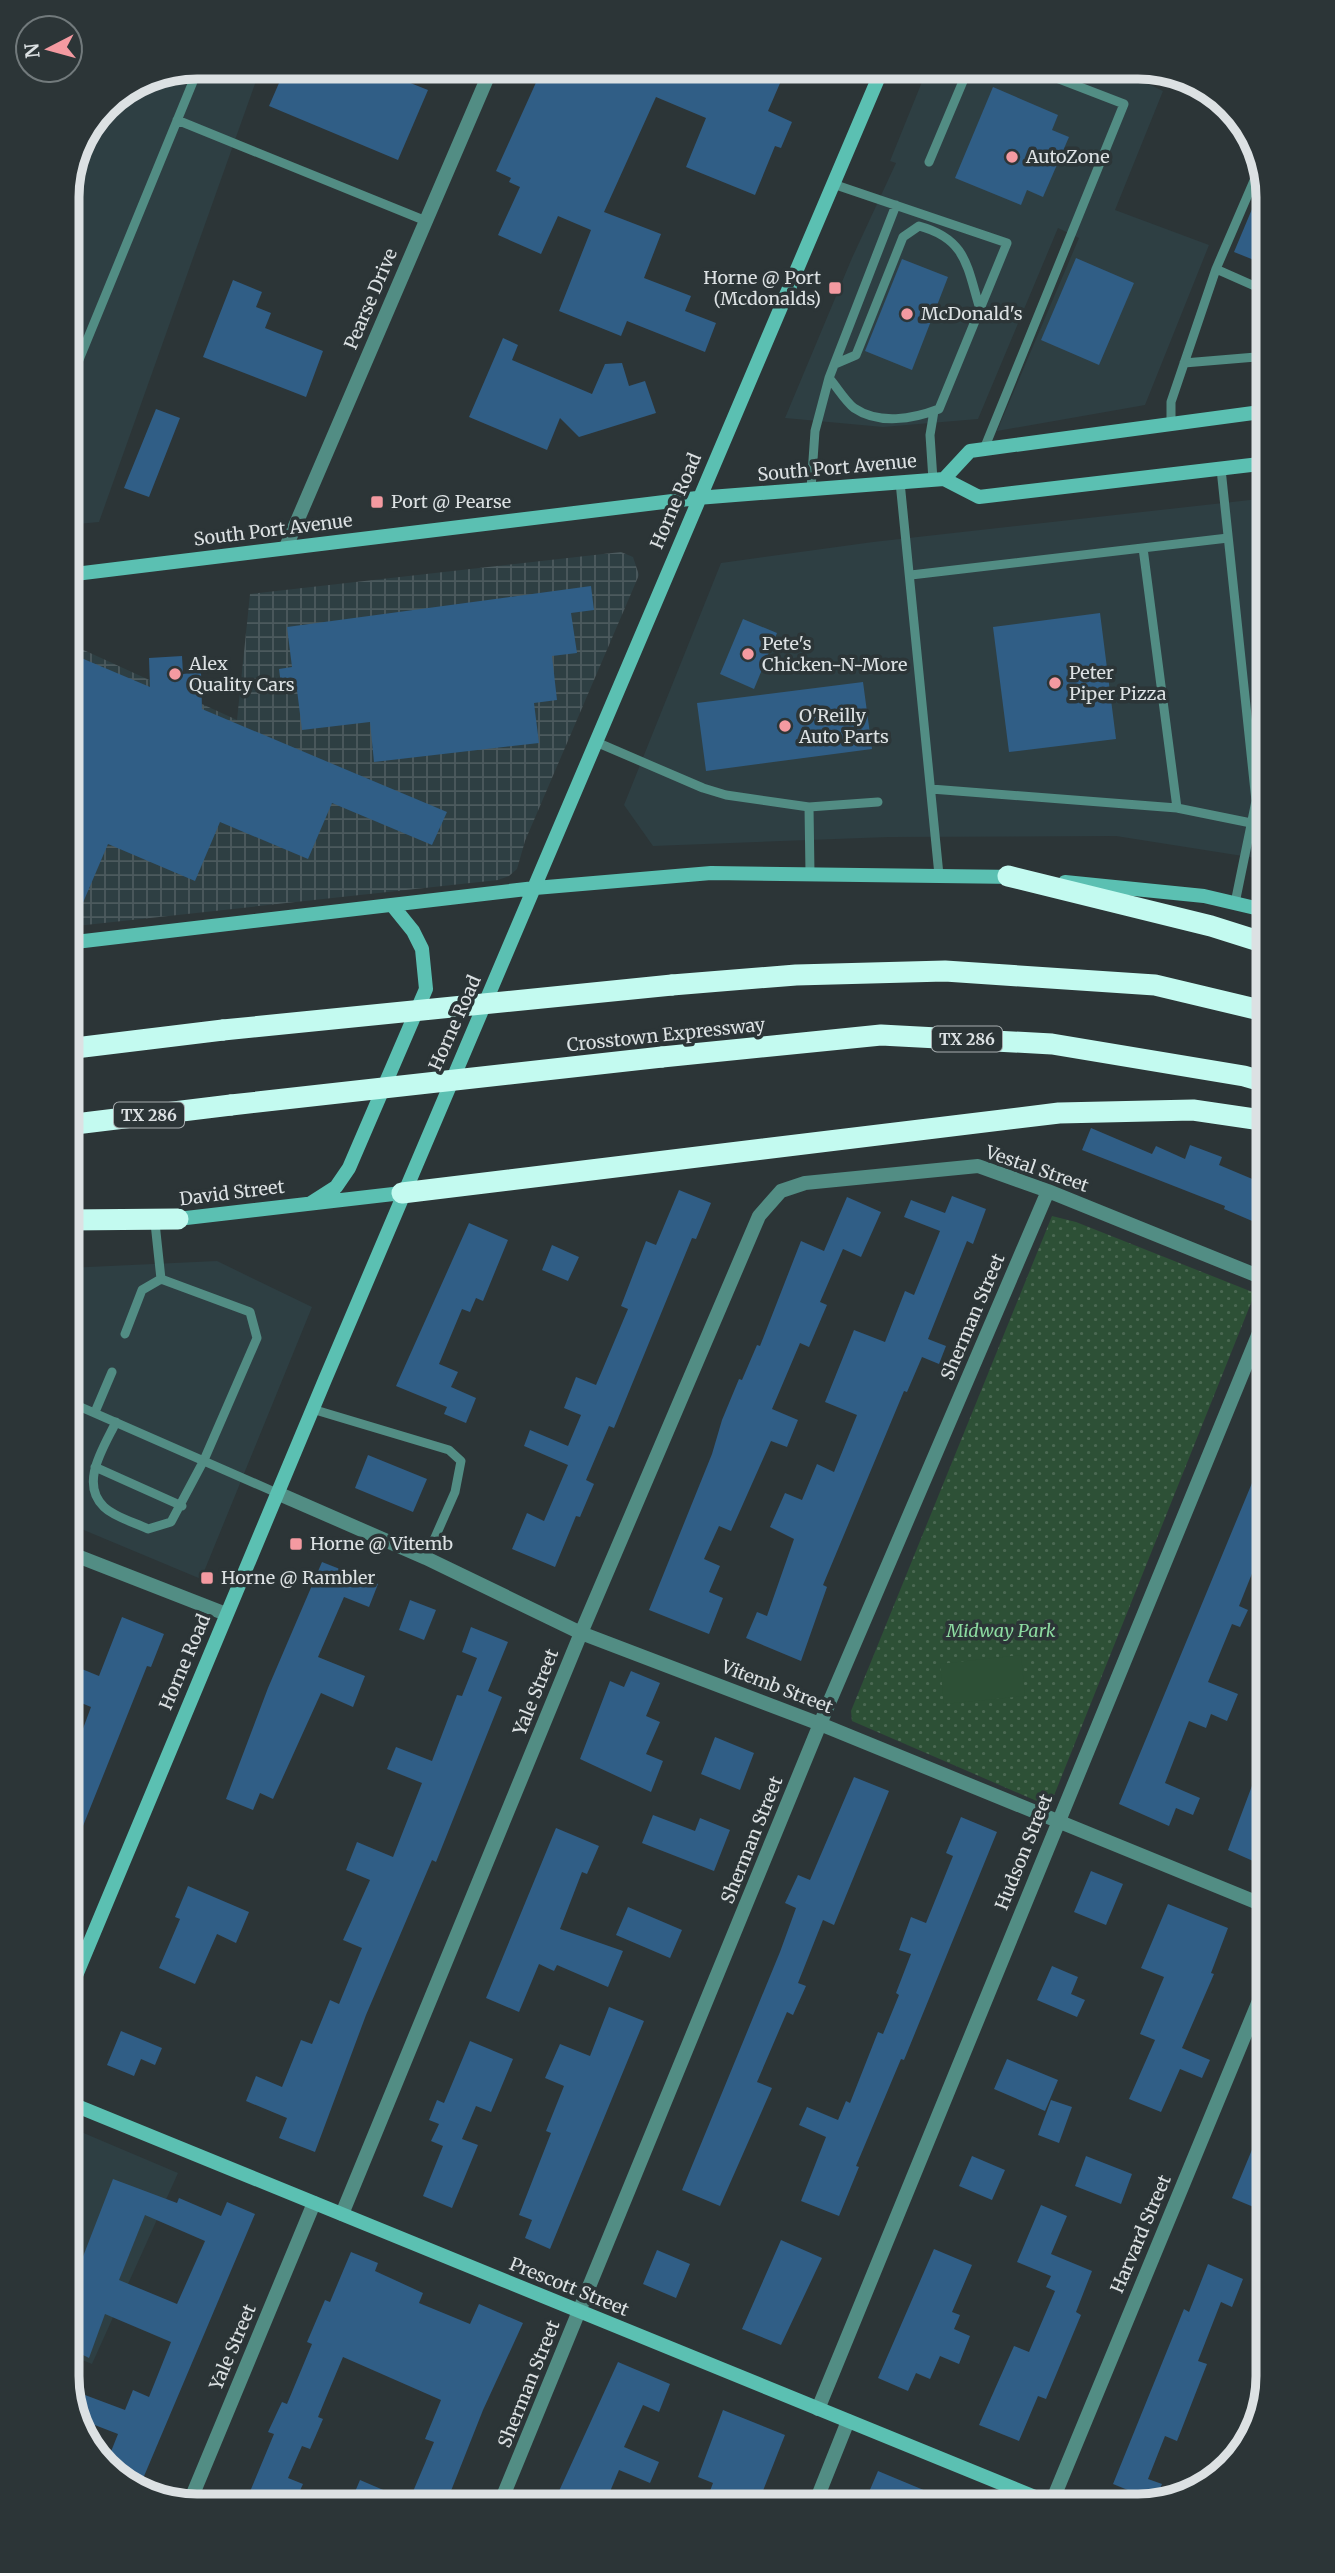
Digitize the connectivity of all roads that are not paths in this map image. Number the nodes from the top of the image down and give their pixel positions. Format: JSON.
{"nodes":[{"id":1,"x":194,"y":79,"type":"edge"},
{"id":2,"x":487,"y":79,"type":"edge"},
{"id":3,"x":878,"y":79,"type":"edge"},
{"id":4,"x":964,"y":79,"type":"edge"},
{"id":5,"x":1059,"y":79,"type":"edge"},
{"id":6,"x":177,"y":120,"type":"junction"},
{"id":7,"x":929,"y":162,"type":"dead end"},
{"id":8,"x":1254,"y":179,"type":"edge"},
{"id":9,"x":833,"y":184,"type":"junction"},
{"id":10,"x":895,"y":205,"type":"junction"},
{"id":11,"x":426,"y":221,"type":"junction"},
{"id":12,"x":1216,"y":269,"type":"junction"},
{"id":13,"x":1256,"y":286,"type":"edge"},
{"id":14,"x":980,"y":309,"type":"junction"},
{"id":15,"x":1256,"y":357,"type":"edge"},
{"id":16,"x":79,"y":360,"type":"edge"},
{"id":17,"x":1184,"y":363,"type":"junction"},
{"id":18,"x":835,"y":364,"type":"junction"},
{"id":19,"x":829,"y":378,"type":"junction"},
{"id":20,"x":934,"y":411,"type":"junction"},
{"id":21,"x":1256,"y":413,"type":"edge"},
{"id":22,"x":1171,"y":424,"type":"junction"},
{"id":23,"x":984,"y":449,"type":"junction"},
{"id":24,"x":1256,"y":465,"type":"edge"},
{"id":25,"x":1221,"y":469,"type":"junction"},
{"id":26,"x":938,"y":479,"type":"junction"},
{"id":27,"x":900,"y":482,"type":"junction"},
{"id":28,"x":811,"y":489,"type":"junction"},
{"id":29,"x":697,"y":498,"type":"junction"},
{"id":30,"x":1228,"y":538,"type":"junction"},
{"id":31,"x":286,"y":547,"type":"junction"},
{"id":32,"x":1143,"y":548,"type":"junction"},
{"id":33,"x":79,"y":573,"type":"edge"},
{"id":34,"x":911,"y":575,"type":"junction"},
{"id":35,"x":596,"y":742,"type":"junction"},
{"id":36,"x":931,"y":789,"type":"junction"},
{"id":37,"x":878,"y":802,"type":"dead end"},
{"id":38,"x":809,"y":807,"type":"junction"},
{"id":39,"x":1177,"y":808,"type":"junction"},
{"id":40,"x":1251,"y":823,"type":"junction"},
{"id":41,"x":810,"y":873,"type":"junction"},
{"id":42,"x":939,"y":876,"type":"junction"},
{"id":43,"x":1008,"y":876,"type":"junction"},
{"id":44,"x":535,"y":888,"type":"junction"},
{"id":45,"x":1235,"y":903,"type":"junction"},
{"id":46,"x":392,"y":905,"type":"junction"},
{"id":47,"x":1256,"y":908,"type":"edge"},
{"id":48,"x":1256,"y":940,"type":"edge"},
{"id":49,"x":79,"y":942,"type":"edge"},
{"id":50,"x":1256,"y":1009,"type":"edge"},
{"id":51,"x":79,"y":1047,"type":"edge"},
{"id":52,"x":1256,"y":1079,"type":"edge"},
{"id":53,"x":1256,"y":1119,"type":"edge"},
{"id":54,"x":79,"y":1124,"type":"edge"},
{"id":55,"x":781,"y":1191,"type":"joint"},
{"id":56,"x":1048,"y":1191,"type":"junction"},
{"id":57,"x":402,"y":1193,"type":"junction"},
{"id":58,"x":311,"y":1203,"type":"junction"},
{"id":59,"x":178,"y":1219,"type":"junction"},
{"id":60,"x":79,"y":1220,"type":"edge"},
{"id":61,"x":155,"y":1223,"type":"junction"},
{"id":62,"x":79,"y":1229,"type":"edge"},
{"id":63,"x":1256,"y":1275,"type":"edge"},
{"id":64,"x":161,"y":1279,"type":"junction"},
{"id":65,"x":125,"y":1334,"type":"dead end"},
{"id":66,"x":1256,"y":1342,"type":"edge"},
{"id":67,"x":112,"y":1372,"type":"dead end"},
{"id":68,"x":79,"y":1406,"type":"edge"},
{"id":69,"x":312,"y":1409,"type":"junction"},
{"id":70,"x":95,"y":1412,"type":"junction"},
{"id":71,"x":116,"y":1422,"type":"junction"},
{"id":72,"x":204,"y":1460,"type":"junction"},
{"id":73,"x":95,"y":1467,"type":"junction"},
{"id":74,"x":277,"y":1493,"type":"junction"},
{"id":75,"x":181,"y":1506,"type":"junction"},
{"id":76,"x":79,"y":1557,"type":"edge"},
{"id":77,"x":426,"y":1558,"type":"junction"},
{"id":78,"x":226,"y":1614,"type":"junction"},
{"id":79,"x":581,"y":1633,"type":"junction"},
{"id":80,"x":820,"y":1724,"type":"junction"},
{"id":81,"x":1058,"y":1820,"type":"junction"},
{"id":82,"x":1256,"y":1903,"type":"edge"},
{"id":83,"x":79,"y":1966,"type":"edge"},
{"id":84,"x":1256,"y":2011,"type":"edge"},
{"id":85,"x":79,"y":2107,"type":"edge"},
{"id":86,"x":314,"y":2203,"type":"junction"},
{"id":87,"x":342,"y":2214,"type":"junction"},
{"id":88,"x":579,"y":2312,"type":"junction"},
{"id":89,"x":818,"y":2409,"type":"junction"},
{"id":90,"x":848,"y":2421,"type":"junction"},
{"id":91,"x":193,"y":2494,"type":"edge"},
{"id":92,"x":504,"y":2494,"type":"edge"},
{"id":93,"x":819,"y":2494,"type":"edge"},
{"id":94,"x":1027,"y":2494,"type":"edge"},
{"id":95,"x":1058,"y":2494,"type":"edge"}],
"edges":[{"from":1,"to":6,"type":"lane"},
{"from":2,"to":11,"type":"street","name":"Pearse Drive"},
{"from":3,"to":9,"type":"main road","name":"Horne Road"},
{"from":4,"to":7,"type":"lane"},
{"from":5,"to":23,"type":"lane"},
{"from":6,"to":11,"type":"lane"},
{"from":6,"to":16,"type":"lane"},
{"from":8,"to":12,"type":"lane"},
{"from":9,"to":10,"type":"lane"},
{"from":9,"to":29,"type":"main road","name":"Horne Road"},
{"from":10,"to":14,"type":"lane"},
{"from":10,"to":18,"type":"lane"},
{"from":11,"to":31,"type":"street","name":"Pearse Drive"},
{"from":12,"to":13,"type":"lane"},
{"from":12,"to":17,"type":"lane"},
{"from":14,"to":18,"type":"lane"},
{"from":14,"to":20,"type":"lane"},
{"from":15,"to":17,"type":"lane"},
{"from":17,"to":22,"type":"lane"},
{"from":18,"to":19,"type":"lane"},
{"from":19,"to":20,"type":"lane"},
{"from":19,"to":28,"type":"lane"},
{"from":20,"to":26,"type":"lane"},
{"from":21,"to":22,"type":"main road"},
{"from":22,"to":23,"type":"main road"},
{"from":23,"to":26,"type":"main road"},
{"from":24,"to":25,"type":"main road"},
{"from":25,"to":26,"type":"main road"},
{"from":25,"to":30,"type":"lane"},
{"from":26,"to":27,"type":"main road","name":"South Port Avenue"},
{"from":27,"to":28,"type":"main road","name":"South Port Avenue"},
{"from":27,"to":34,"type":"lane"},
{"from":28,"to":29,"type":"main road","name":"South Port Avenue"},
{"from":29,"to":31,"type":"main road","name":"South Port Avenue"},
{"from":29,"to":35,"type":"main road","name":"Horne Road"},
{"from":30,"to":32,"type":"lane"},
{"from":30,"to":40,"type":"lane"},
{"from":31,"to":33,"type":"main road","name":"South Port Avenue"},
{"from":32,"to":34,"type":"lane"},
{"from":32,"to":39,"type":"lane"},
{"from":34,"to":36,"type":"lane"},
{"from":35,"to":38,"type":"lane"},
{"from":35,"to":44,"type":"main road","name":"Horne Road"},
{"from":36,"to":39,"type":"lane"},
{"from":36,"to":42,"type":"lane"},
{"from":37,"to":38,"type":"lane"},
{"from":38,"to":41,"type":"lane"},
{"from":39,"to":40,"type":"lane"},
{"from":40,"to":45,"type":"lane"},
{"from":41,"to":42,"type":"main road"},
{"from":41,"to":44,"type":"main road"},
{"from":42,"to":43,"type":"main road"},
{"from":43,"to":45,"type":"main road"},
{"from":43,"to":48,"type":"highway"},
{"from":44,"to":46,"type":"main road"},
{"from":44,"to":57,"type":"main road","name":"Horne Road"},
{"from":45,"to":47,"type":"main road"},
{"from":46,"to":49,"type":"main road"},
{"from":46,"to":58,"type":"main road"},
{"from":50,"to":51,"type":"highway","bridge":true},
{"from":52,"to":54,"type":"highway","name":"Crosstown Expressway","number":"TX 286","bridge":true},
{"from":53,"to":57,"type":"highway"},
{"from":55,"to":56,"type":"street","name":"Vestal Street"},
{"from":55,"to":79,"type":"street","name":"Yale Street"},
{"from":56,"to":63,"type":"street","name":"Vestal Street"},
{"from":56,"to":80,"type":"street","name":"Sherman Street"},
{"from":57,"to":58,"type":"main road","name":"David Street"},
{"from":57,"to":69,"type":"main road","name":"Horne Road"},
{"from":58,"to":59,"type":"main road","name":"David Street"},
{"from":59,"to":60,"type":"highway"},
{"from":59,"to":61,"type":"main road","name":"David Street"},
{"from":61,"to":62,"type":"main road","name":"David Street"},
{"from":61,"to":64,"type":"lane"},
{"from":64,"to":65,"type":"lane"},
{"from":64,"to":72,"type":"lane"},
{"from":66,"to":81,"type":"street","name":"Hudson Street"},
{"from":67,"to":70,"type":"lane"},
{"from":68,"to":70,"type":"lane"},
{"from":69,"to":74,"type":"main road","name":"Horne Road"},
{"from":69,"to":77,"type":"lane"},
{"from":70,"to":71,"type":"lane"},
{"from":71,"to":72,"type":"lane"},
{"from":71,"to":73,"type":"lane"},
{"from":72,"to":74,"type":"lane"},
{"from":72,"to":75,"type":"lane"},
{"from":73,"to":75,"type":"lane"},
{"from":73,"to":75,"type":"lane"},
{"from":74,"to":77,"type":"street","name":"Vitemb Street"},
{"from":74,"to":78,"type":"main road","name":"Horne Road"},
{"from":76,"to":78,"type":"street"},
{"from":77,"to":79,"type":"street","name":"Vitemb Street"},
{"from":78,"to":83,"type":"main road","name":"Horne Road"},
{"from":79,"to":80,"type":"street","name":"Vitemb Street"},
{"from":79,"to":87,"type":"street","name":"Yale Street"},
{"from":80,"to":81,"type":"street","name":"Vitemb Street"},
{"from":80,"to":88,"type":"street","name":"Sherman Street"},
{"from":81,"to":82,"type":"street","name":"Vitemb Street"},
{"from":81,"to":89,"type":"street","name":"Hudson Street"},
{"from":84,"to":95,"type":"street","name":"Harvard Street"},
{"from":85,"to":86,"type":"main road","name":"Prescott Street"},
{"from":86,"to":87,"type":"main road","name":"Prescott Street"},
{"from":86,"to":91,"type":"street","name":"Yale Street"},
{"from":87,"to":88,"type":"main road","name":"Prescott Street"},
{"from":88,"to":89,"type":"main road","name":"Prescott Street"},
{"from":88,"to":92,"type":"street","name":"Sherman Street"},
{"from":89,"to":90,"type":"main road","name":"Prescott Street"},
{"from":90,"to":93,"type":"street"},
{"from":90,"to":94,"type":"main road","name":"Prescott Street"}]}
